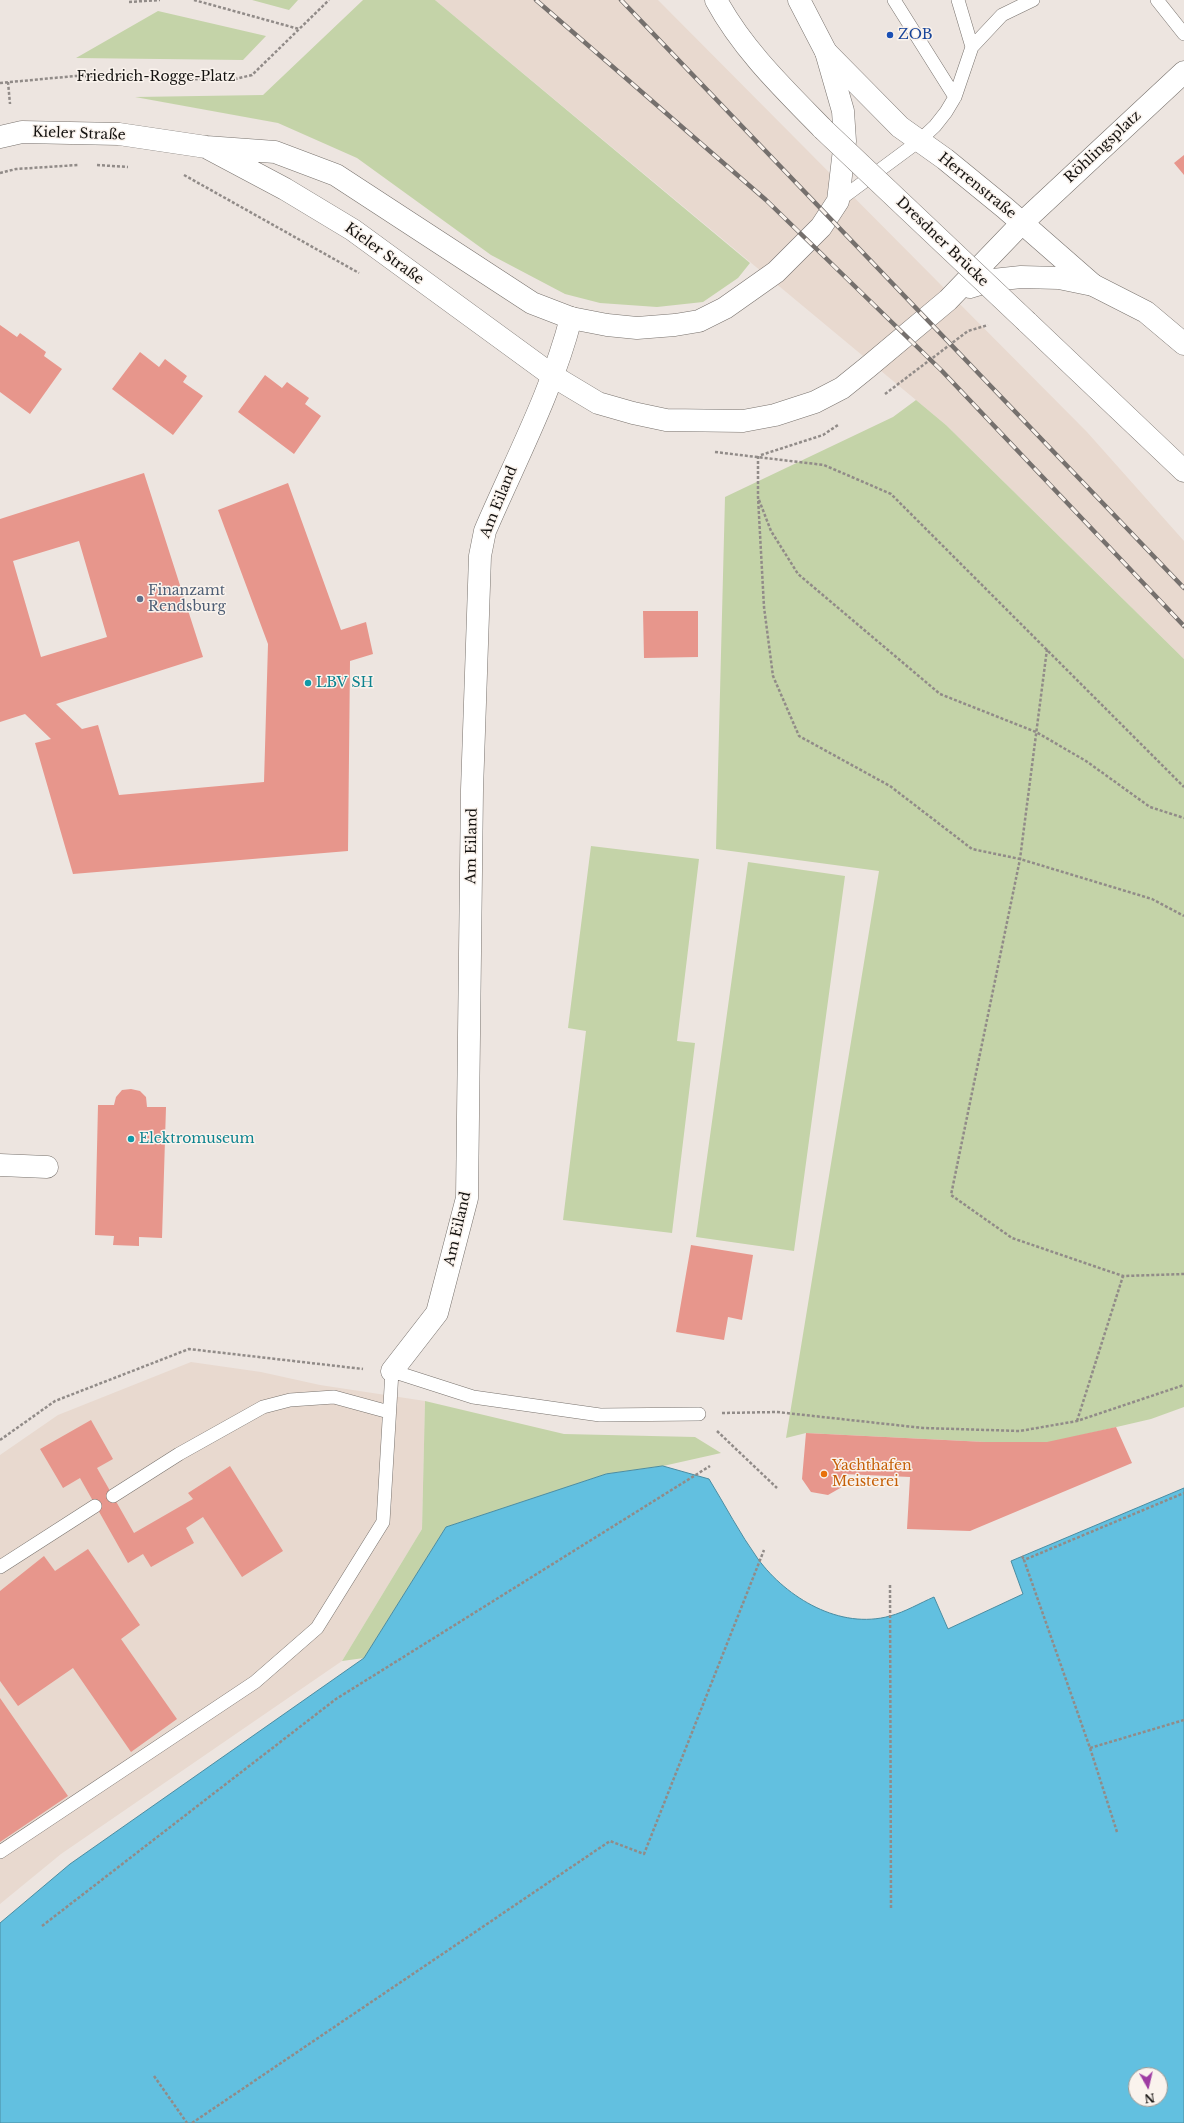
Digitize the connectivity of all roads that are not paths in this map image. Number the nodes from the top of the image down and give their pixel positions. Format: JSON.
{"nodes":[{"id":1,"x":716,"y":0,"type":"edge"},
{"id":2,"x":799,"y":0,"type":"edge"},
{"id":3,"x":894,"y":0,"type":"edge"},
{"id":4,"x":958,"y":0,"type":"edge"},
{"id":5,"x":1033,"y":0,"type":"edge"},
{"id":6,"x":1157,"y":0,"type":"edge"},
{"id":7,"x":1184,"y":34,"type":"edge"},
{"id":8,"x":972,"y":47,"type":"junction"},
{"id":9,"x":826,"y":52,"type":"junction"},
{"id":10,"x":1184,"y":72,"type":"edge"},
{"id":11,"x":955,"y":97,"type":"junction"},
{"id":12,"x":0,"y":137,"type":"edge"},
{"id":13,"x":920,"y":140,"type":"junction"},
{"id":14,"x":206,"y":147,"type":"junction"},
{"id":15,"x":838,"y":201,"type":"junction"},
{"id":16,"x":1022,"y":223,"type":"junction"},
{"id":17,"x":1093,"y":285,"type":"junction"},
{"id":18,"x":948,"y":300,"type":"junction"},
{"id":19,"x":571,"y":318,"type":"junction"},
{"id":20,"x":1184,"y":344,"type":"edge"},
{"id":21,"x":553,"y":376,"type":"junction"},
{"id":22,"x":1184,"y":471,"type":"edge"},
{"id":23,"x":0,"y":1165,"type":"edge"},
{"id":24,"x":47,"y":1168,"type":"dead end"},
{"id":25,"x":392,"y":1371,"type":"junction"},
{"id":26,"x":389,"y":1412,"type":"junction"},
{"id":27,"x":700,"y":1414,"type":"road end"},
{"id":28,"x":113,"y":1496,"type":"dead end"},
{"id":29,"x":96,"y":1506,"type":"dead end"},
{"id":30,"x":0,"y":1567,"type":"edge"},
{"id":31,"x":0,"y":1852,"type":"edge"}],
"edges":[{"from":1,"to":22,"type":"main road","name":"Dresdner Brücke","bridge":true},
{"from":2,"to":9,"type":"main road","name":"Herrenstraße"},
{"from":3,"to":11,"type":"lane"},
{"from":4,"to":8,"type":"lane"},
{"from":5,"to":8,"type":"lane"},
{"from":6,"to":7,"type":"lane"},
{"from":8,"to":11,"type":"lane"},
{"from":9,"to":13,"type":"main road","name":"Herrenstraße"},
{"from":9,"to":15,"type":"main road"},
{"from":10,"to":16,"type":"main road","name":"Röhlingsplatz"},
{"from":11,"to":13,"type":"lane"},
{"from":12,"to":14,"type":"main road","name":"Kieler Straße"},
{"from":13,"to":15,"type":"lane"},
{"from":13,"to":16,"type":"main road","name":"Herrenstraße"},
{"from":14,"to":19,"type":"main road","name":"Kieler Straße"},
{"from":14,"to":21,"type":"main road","name":"Kieler Straße"},
{"from":15,"to":19,"type":"main road"},
{"from":16,"to":17,"type":"main road","name":"Herrenstraße"},
{"from":16,"to":18,"type":"main road"},
{"from":17,"to":18,"type":"main road"},
{"from":17,"to":20,"type":"main road","name":"Herrenstraße"},
{"from":18,"to":21,"type":"main road"},
{"from":19,"to":21,"type":"main road","name":"Am Eiland"},
{"from":21,"to":25,"type":"main road","name":"Am Eiland"},
{"from":23,"to":24,"type":"main road"},
{"from":25,"to":26,"type":"lane"},
{"from":25,"to":27,"type":"lane"},
{"from":26,"to":28,"type":"lane"},
{"from":26,"to":31,"type":"lane"},
{"from":29,"to":30,"type":"lane"}]}
